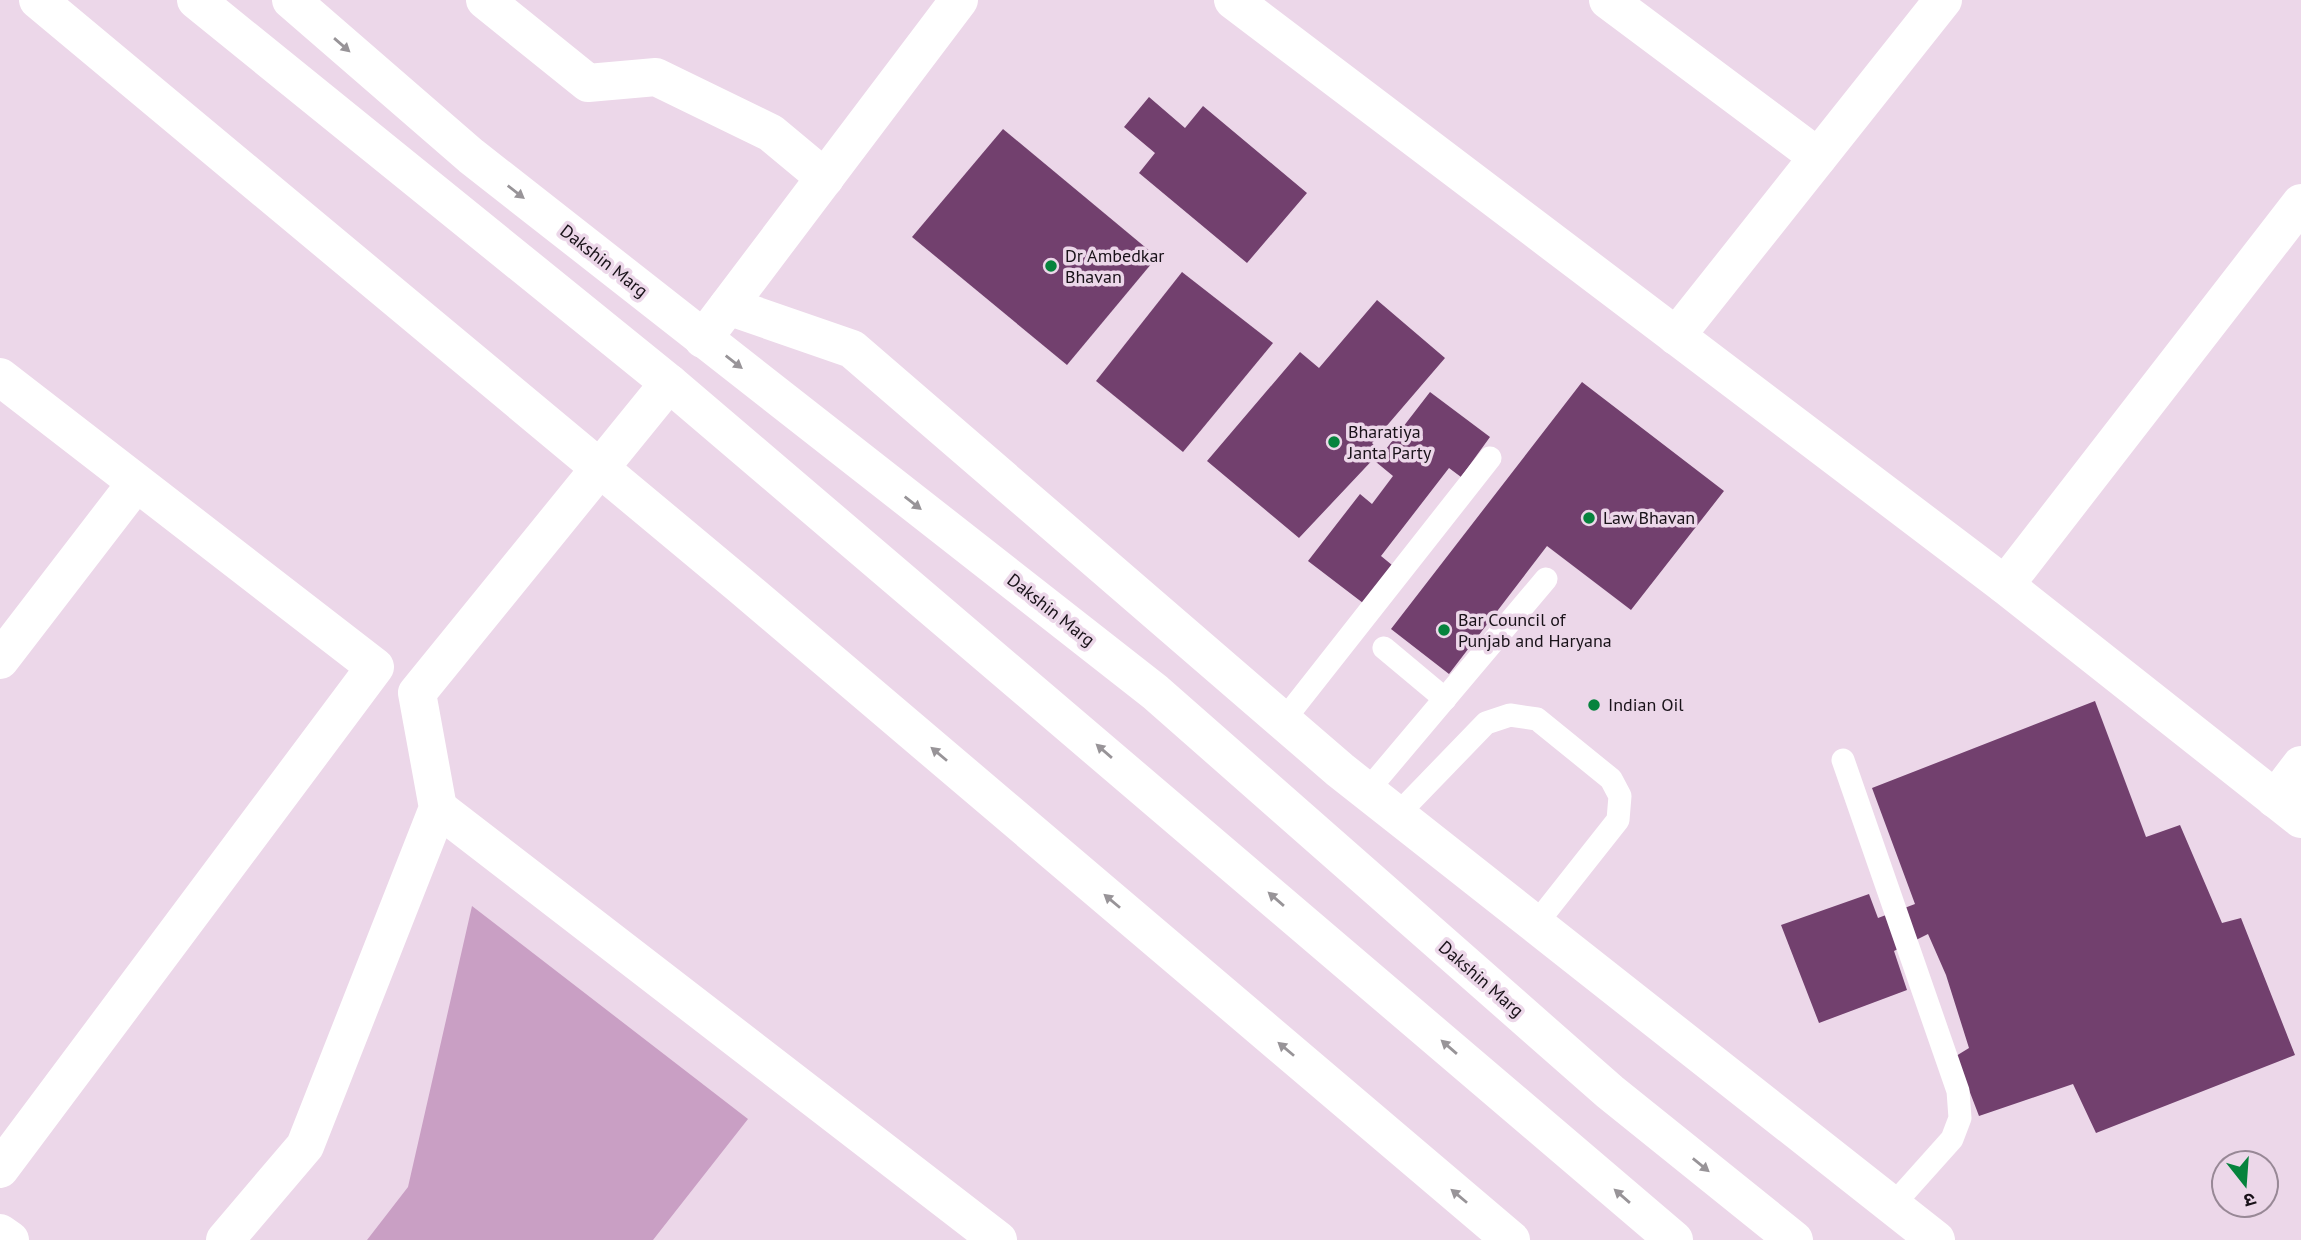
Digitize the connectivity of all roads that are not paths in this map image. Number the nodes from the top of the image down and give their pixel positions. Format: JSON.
{"nodes":[{"id":1,"x":38,"y":0,"type":"edge"},
{"id":2,"x":196,"y":0,"type":"edge"},
{"id":3,"x":291,"y":0,"type":"edge"},
{"id":4,"x":485,"y":0,"type":"edge"},
{"id":5,"x":959,"y":0,"type":"edge"},
{"id":6,"x":1233,"y":0,"type":"edge"},
{"id":7,"x":1608,"y":0,"type":"edge"},
{"id":8,"x":1943,"y":0,"type":"edge"},
{"id":9,"x":1818,"y":157,"type":"junction"},
{"id":10,"x":825,"y":178,"type":"junction"},
{"id":11,"x":2301,"y":203,"type":"edge"},
{"id":12,"x":728,"y":306,"type":"junction"},
{"id":13,"x":1676,"y":336,"type":"junction"},
{"id":14,"x":703,"y":339,"type":"junction"},
{"id":15,"x":0,"y":377,"type":"edge"},
{"id":16,"x":669,"y":383,"type":"junction"},
{"id":17,"x":1490,"y":458,"type":"dead end"},
{"id":18,"x":600,"y":468,"type":"junction"},
{"id":19,"x":136,"y":483,"type":"junction"},
{"id":20,"x":1546,"y":579,"type":"dead end"},
{"id":21,"x":2005,"y":585,"type":"junction"},
{"id":22,"x":1384,"y":648,"type":"dead end"},
{"id":23,"x":0,"y":660,"type":"edge"},
{"id":24,"x":375,"y":667,"type":"junction"},
{"id":25,"x":417,"y":693,"type":"junction"},
{"id":26,"x":1445,"y":699,"type":"junction"},
{"id":27,"x":1283,"y":721,"type":"junction"},
{"id":28,"x":1843,"y":760,"type":"dead end"},
{"id":29,"x":2301,"y":765,"type":"edge"},
{"id":30,"x":1367,"y":791,"type":"junction"},
{"id":31,"x":438,"y":808,"type":"junction"},
{"id":32,"x":2288,"y":809,"type":"edge"},
{"id":33,"x":1397,"y":815,"type":"junction"},
{"id":34,"x":1535,"y":925,"type":"junction"},
{"id":35,"x":0,"y":1168,"type":"edge"},
{"id":36,"x":1892,"y":1206,"type":"junction"},
{"id":37,"x":958,"y":1228,"type":"edge"},
{"id":38,"x":0,"y":1233,"type":"edge"},
{"id":39,"x":10,"y":1240,"type":"edge"},
{"id":40,"x":225,"y":1240,"type":"edge"},
{"id":41,"x":998,"y":1240,"type":"edge"},
{"id":42,"x":1511,"y":1240,"type":"edge"},
{"id":43,"x":1674,"y":1240,"type":"edge"},
{"id":44,"x":1794,"y":1240,"type":"edge"},
{"id":45,"x":1936,"y":1240,"type":"edge"}],
"edges":[{"from":1,"to":18,"type":"street"},
{"from":2,"to":16,"type":"street"},
{"from":3,"to":14,"type":"street","name":"Dakshin Marg","one_way":true},
{"from":4,"to":10,"type":"street"},
{"from":5,"to":10,"type":"street"},
{"from":6,"to":13,"type":"street"},
{"from":7,"to":9,"type":"street"},
{"from":8,"to":9,"type":"street"},
{"from":9,"to":13,"type":"street"},
{"from":10,"to":12,"type":"street"},
{"from":11,"to":21,"type":"street"},
{"from":12,"to":14,"type":"street"},
{"from":12,"to":27,"type":"street"},
{"from":13,"to":21,"type":"street"},
{"from":14,"to":44,"type":"street","name":"Dakshin Marg","one_way":true},
{"from":15,"to":19,"type":"street"},
{"from":16,"to":18,"type":"street"},
{"from":43,"to":16,"type":"street","one_way":true},
{"from":17,"to":27,"type":"lane"},
{"from":18,"to":25,"type":"street"},
{"from":42,"to":18,"type":"street","one_way":true},
{"from":19,"to":23,"type":"street"},
{"from":19,"to":24,"type":"street"},
{"from":20,"to":26,"type":"lane"},
{"from":21,"to":32,"type":"street"},
{"from":22,"to":26,"type":"lane"},
{"from":24,"to":25,"type":"street"},
{"from":24,"to":35,"type":"street"},
{"from":25,"to":31,"type":"street"},
{"from":26,"to":30,"type":"lane"},
{"from":27,"to":30,"type":"street"},
{"from":28,"to":36,"type":"lane"},
{"from":29,"to":32,"type":"street"},
{"from":30,"to":33,"type":"street"},
{"from":31,"to":37,"type":"street"},
{"from":31,"to":40,"type":"street"},
{"from":33,"to":34,"type":"street"},
{"from":33,"to":34,"type":"lane"},
{"from":34,"to":36,"type":"street"},
{"from":36,"to":45,"type":"street"},
{"from":37,"to":41,"type":"street"},
{"from":38,"to":39,"type":"street"}]}
